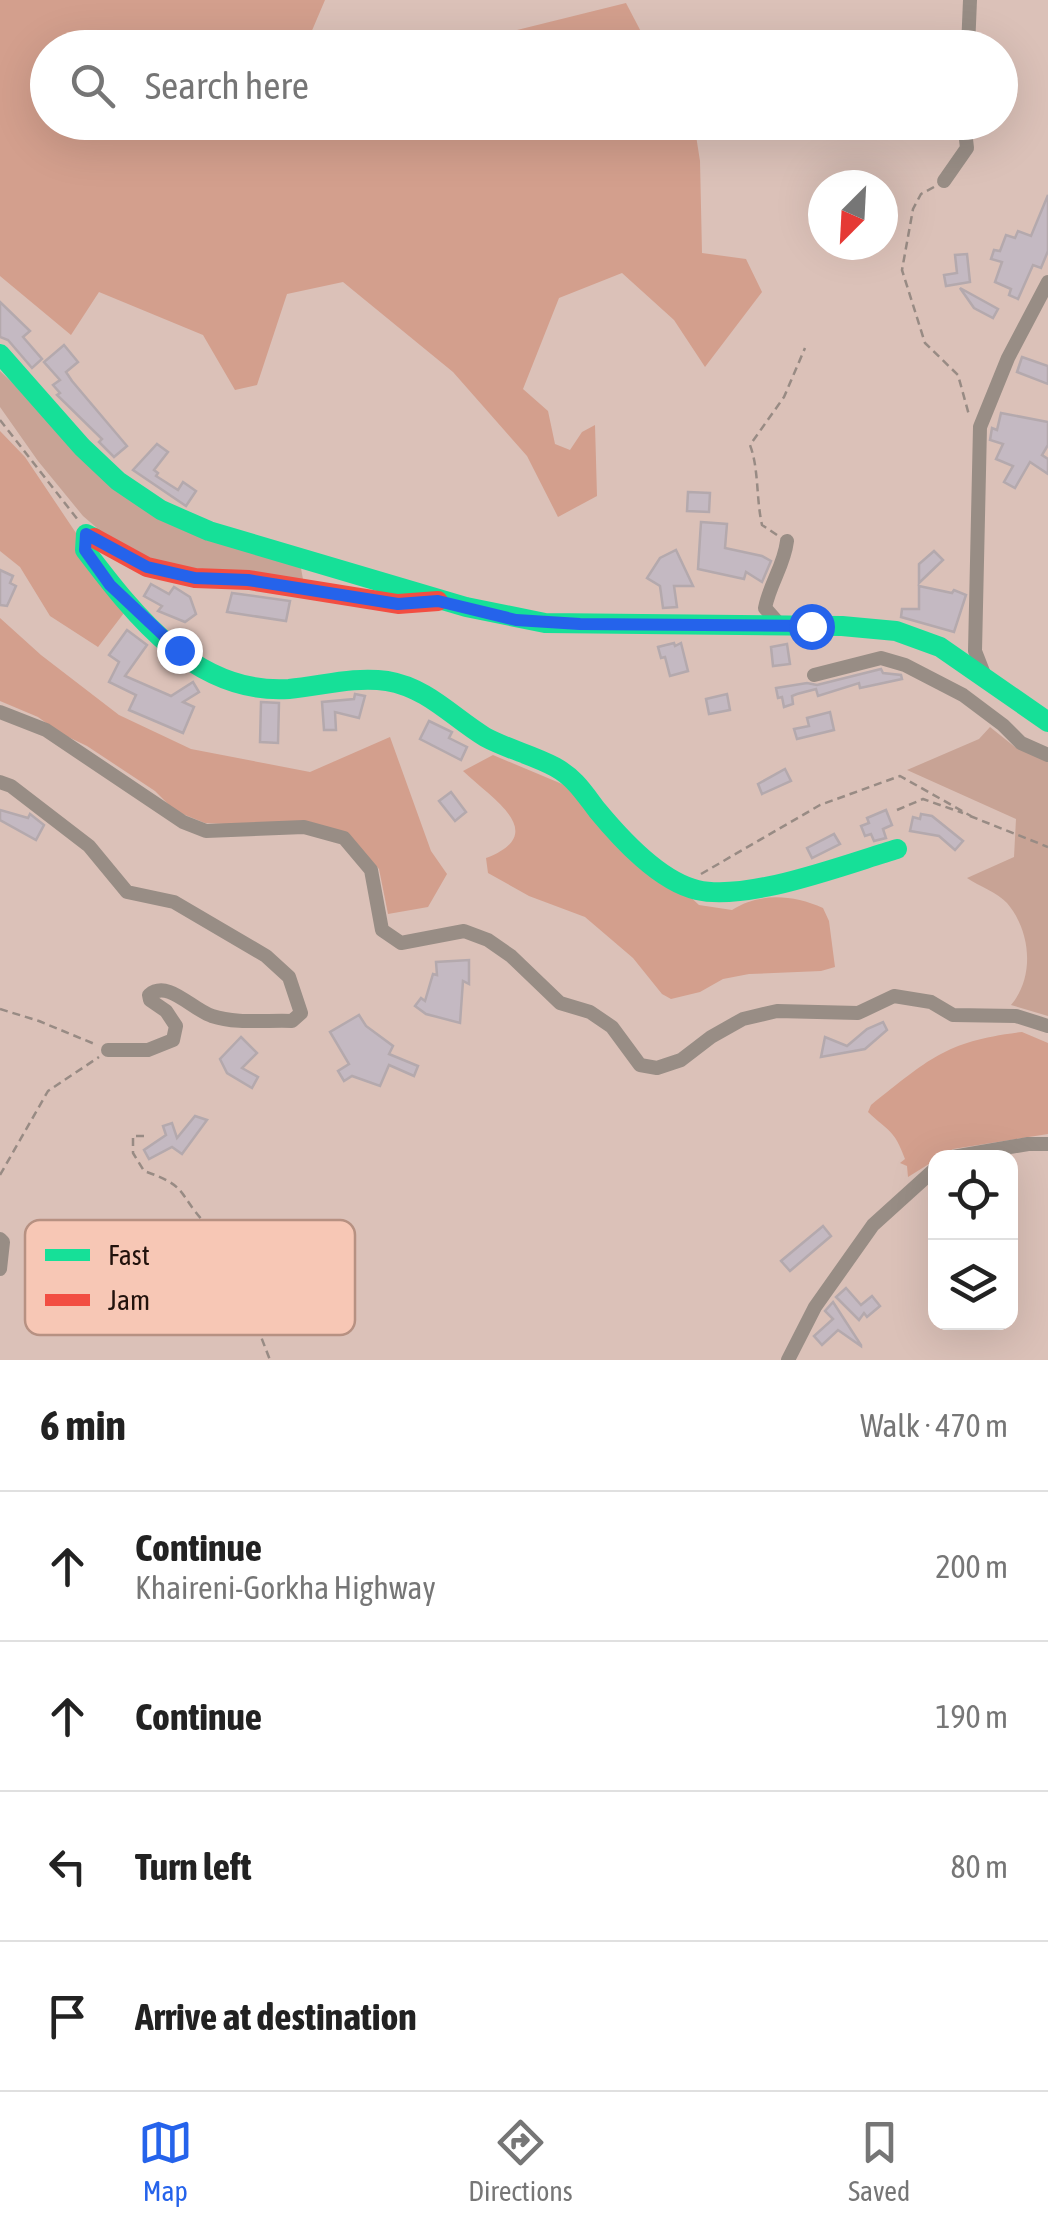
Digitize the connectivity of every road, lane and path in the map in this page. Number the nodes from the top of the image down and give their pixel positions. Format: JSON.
{"nodes":[{"id":1,"x":970,"y":0,"type":"edge"},
{"id":2,"x":969,"y":30,"type":"edge"},
{"id":3,"x":966,"y":140,"type":"edge"},
{"id":4,"x":944,"y":181,"type":"joint"},
{"id":5,"x":1048,"y":282,"type":"edge"},
{"id":6,"x":806,"y":348,"type":"dead end"},
{"id":7,"x":0,"y":354,"type":"edge"},
{"id":8,"x":0,"y":420,"type":"edge"},
{"id":9,"x":980,"y":427,"type":"junction"},
{"id":10,"x":86,"y":534,"type":"junction"},
{"id":11,"x":786,"y":541,"type":"joint"},
{"id":12,"x":438,"y":601,"type":"junction"},
{"id":13,"x":780,"y":625,"type":"junction"},
{"id":14,"x":814,"y":675,"type":"dead end"},
{"id":15,"x":989,"y":684,"type":"junction"},
{"id":16,"x":0,"y":712,"type":"edge"},
{"id":17,"x":1048,"y":722,"type":"edge"},
{"id":18,"x":1048,"y":755,"type":"edge"},
{"id":19,"x":0,"y":782,"type":"edge"},
{"id":20,"x":897,"y":810,"type":"dead end"},
{"id":21,"x":971,"y":816,"type":"junction"},
{"id":22,"x":1048,"y":847,"type":"edge"},
{"id":23,"x":898,"y":849,"type":"dead end"},
{"id":24,"x":701,"y":874,"type":"dead end"},
{"id":25,"x":0,"y":1008,"type":"edge"},
{"id":26,"x":1048,"y":1026,"type":"edge"},
{"id":27,"x":108,"y":1050,"type":"junction"},
{"id":28,"x":144,"y":1136,"type":"dead end"},
{"id":29,"x":1048,"y":1144,"type":"edge"},
{"id":30,"x":993,"y":1150,"type":"edge"},
{"id":31,"x":0,"y":1175,"type":"edge"},
{"id":32,"x":928,"y":1175,"type":"edge"},
{"id":33,"x":203,"y":1220,"type":"edge"},
{"id":34,"x":0,"y":1239,"type":"edge"},
{"id":35,"x":0,"y":1269,"type":"edge"},
{"id":36,"x":260,"y":1335,"type":"edge"},
{"id":37,"x":270,"y":1360,"type":"edge"},
{"id":38,"x":788,"y":1360,"type":"edge"}],
"edges":[{"from":1,"to":2,"type":"street"},
{"from":3,"to":4,"type":"street"},
{"from":4,"to":9,"type":"path"},
{"from":5,"to":9,"type":"street"},
{"from":6,"to":11,"type":"path"},
{"from":7,"to":12,"type":"street"},
{"from":8,"to":10,"type":"path"},
{"from":9,"to":15,"type":"street"},
{"from":10,"to":12,"type":"street"},
{"from":10,"to":23,"type":"street"},
{"from":11,"to":13,"type":"street"},
{"from":12,"to":13,"type":"street"},
{"from":13,"to":15,"type":"street"},
{"from":14,"to":18,"type":"street"},
{"from":15,"to":17,"type":"street"},
{"from":16,"to":26,"type":"street"},
{"from":19,"to":27,"type":"street"},
{"from":20,"to":21,"type":"path"},
{"from":21,"to":22,"type":"path"},
{"from":21,"to":24,"type":"path"},
{"from":25,"to":27,"type":"path"},
{"from":27,"to":31,"type":"path"},
{"from":28,"to":33,"type":"path"},
{"from":29,"to":30,"type":"street"},
{"from":32,"to":38,"type":"street"},
{"from":34,"to":35,"type":"street"},
{"from":36,"to":37,"type":"path"}]}
